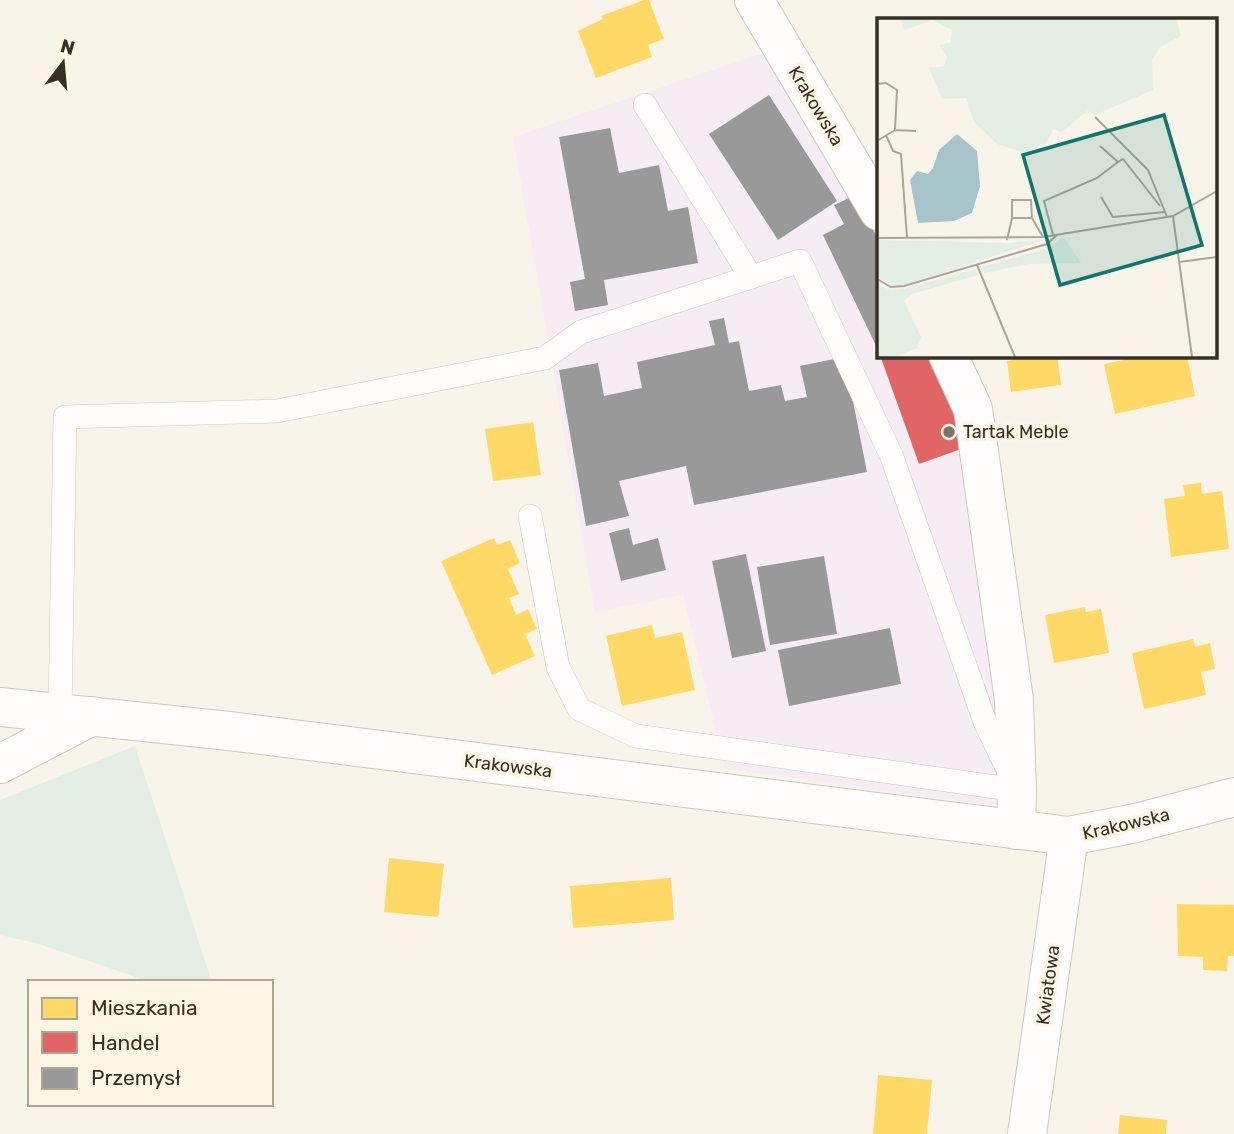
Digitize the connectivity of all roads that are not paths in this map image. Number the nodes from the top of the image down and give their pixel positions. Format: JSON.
{"nodes":[{"id":1,"x":754,"y":0,"type":"edge"},
{"id":2,"x":645,"y":105,"type":"dead end"},
{"id":3,"x":877,"y":208,"type":"edge"},
{"id":4,"x":751,"y":277,"type":"junction"},
{"id":5,"x":949,"y":357,"type":"edge"},
{"id":6,"x":530,"y":516,"type":"dead end"},
{"id":7,"x":0,"y":707,"type":"edge"},
{"id":8,"x":76,"y":715,"type":"junction"},
{"id":9,"x":0,"y":764,"type":"edge"},
{"id":10,"x":1017,"y":790,"type":"junction"},
{"id":11,"x":1234,"y":797,"type":"edge"},
{"id":12,"x":1016,"y":830,"type":"junction"},
{"id":13,"x":1069,"y":836,"type":"junction"},
{"id":14,"x":1027,"y":1134,"type":"edge"}],
"edges":[{"from":1,"to":3,"type":"street","name":"Krakowska"},
{"from":2,"to":4,"type":"lane"},
{"from":4,"to":8,"type":"lane"},
{"from":4,"to":10,"type":"lane"},
{"from":5,"to":10,"type":"street"},
{"from":6,"to":10,"type":"lane"},
{"from":7,"to":8,"type":"street","name":"Krakowska"},
{"from":8,"to":9,"type":"street"},
{"from":8,"to":12,"type":"street","name":"Krakowska"},
{"from":10,"to":12,"type":"street"},
{"from":11,"to":13,"type":"street","name":"Krakowska"},
{"from":12,"to":13,"type":"street","name":"Krakowska"},
{"from":13,"to":14,"type":"street","name":"Kwiatowa"}]}
